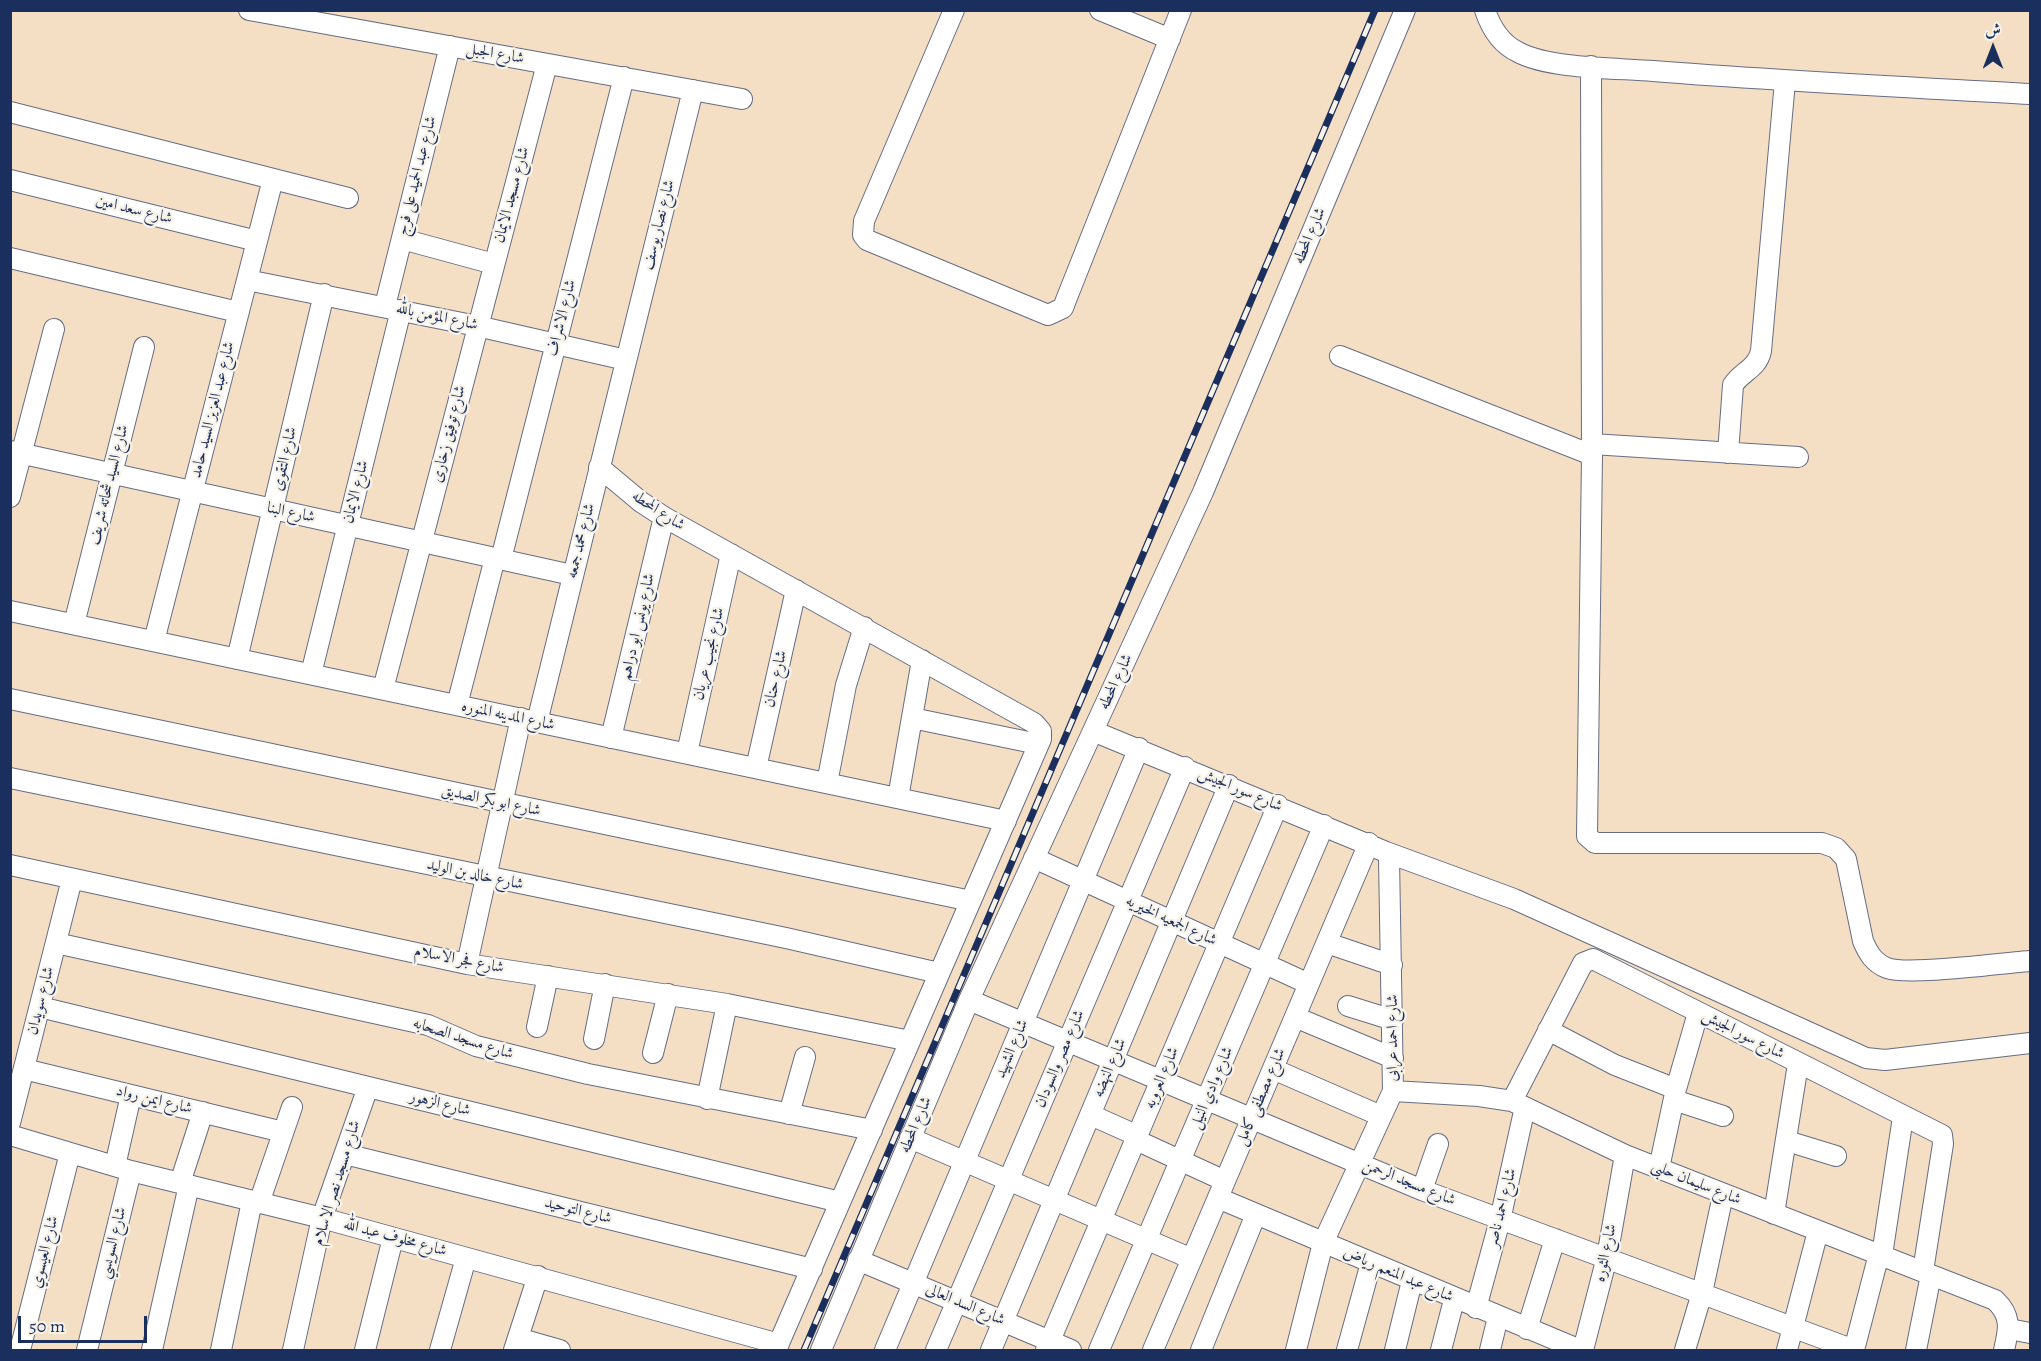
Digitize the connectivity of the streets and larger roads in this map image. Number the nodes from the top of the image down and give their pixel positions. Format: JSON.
{"nodes":[{"id":1,"x":249,"y":10,"type":"edge"},
{"id":2,"x":954,"y":10,"type":"edge"},
{"id":3,"x":1100,"y":10,"type":"edge"},
{"id":4,"x":1181,"y":10,"type":"edge"},
{"id":5,"x":1405,"y":10,"type":"edge"},
{"id":6,"x":1485,"y":10,"type":"edge"},
{"id":7,"x":1170,"y":39,"type":"junction"},
{"id":8,"x":450,"y":46,"type":"junction"},
{"id":9,"x":547,"y":64,"type":"junction"},
{"id":10,"x":1592,"y":66,"type":"junction"},
{"id":11,"x":624,"y":77,"type":"junction"},
{"id":12,"x":1785,"y":81,"type":"junction"},
{"id":13,"x":693,"y":90,"type":"junction"},
{"id":14,"x":2031,"y":94,"type":"edge"},
{"id":15,"x":742,"y":99,"type":"dead end"},
{"id":16,"x":11,"y":114,"type":"edge"},
{"id":17,"x":273,"y":179,"type":"junction"},
{"id":18,"x":10,"y":180,"type":"edge"},
{"id":19,"x":348,"y":198,"type":"dead end"},
{"id":20,"x":402,"y":239,"type":"junction"},
{"id":21,"x":257,"y":241,"type":"junction"},
{"id":22,"x":10,"y":258,"type":"edge"},
{"id":23,"x":494,"y":264,"type":"junction"},
{"id":24,"x":247,"y":280,"type":"junction"},
{"id":25,"x":324,"y":294,"type":"junction"},
{"id":26,"x":393,"y":308,"type":"junction"},
{"id":27,"x":238,"y":312,"type":"junction"},
{"id":28,"x":477,"y":326,"type":"junction"},
{"id":29,"x":54,"y":329,"type":"dead end"},
{"id":30,"x":556,"y":343,"type":"junction"},
{"id":31,"x":144,"y":347,"type":"dead end"},
{"id":32,"x":1340,"y":356,"type":"dead end"},
{"id":33,"x":626,"y":360,"type":"junction"},
{"id":34,"x":1592,"y":449,"type":"junction"},
{"id":35,"x":16,"y":452,"type":"edge"},
{"id":36,"x":1728,"y":453,"type":"junction"},
{"id":37,"x":1798,"y":457,"type":"dead end"},
{"id":38,"x":599,"y":467,"type":"junction"},
{"id":39,"x":112,"y":473,"type":"junction"},
{"id":40,"x":192,"y":491,"type":"junction"},
{"id":41,"x":10,"y":497,"type":"edge"},
{"id":42,"x":273,"y":509,"type":"junction"},
{"id":43,"x":664,"y":517,"type":"junction"},
{"id":44,"x":348,"y":525,"type":"junction"},
{"id":45,"x":422,"y":541,"type":"junction"},
{"id":46,"x":731,"y":554,"type":"junction"},
{"id":47,"x":498,"y":558,"type":"junction"},
{"id":48,"x":572,"y":575,"type":"junction"},
{"id":49,"x":796,"y":590,"type":"junction"},
{"id":50,"x":10,"y":610,"type":"edge"},
{"id":51,"x":74,"y":624,"type":"junction"},
{"id":52,"x":864,"y":627,"type":"junction"},
{"id":53,"x":154,"y":641,"type":"junction"},
{"id":54,"x":237,"y":659,"type":"junction"},
{"id":55,"x":922,"y":660,"type":"junction"},
{"id":56,"x":311,"y":674,"type":"junction"},
{"id":57,"x":383,"y":689,"type":"junction"},
{"id":58,"x":10,"y":699,"type":"edge"},
{"id":59,"x":457,"y":705,"type":"junction"},
{"id":60,"x":912,"y":718,"type":"junction"},
{"id":61,"x":529,"y":720,"type":"junction"},
{"id":62,"x":1093,"y":731,"type":"junction"},
{"id":63,"x":611,"y":738,"type":"junction"},
{"id":64,"x":1038,"y":744,"type":"junction"},
{"id":65,"x":1139,"y":748,"type":"junction"},
{"id":66,"x":687,"y":753,"type":"junction"},
{"id":67,"x":1185,"y":767,"type":"junction"},
{"id":68,"x":756,"y":768,"type":"junction"},
{"id":69,"x":10,"y":778,"type":"edge"},
{"id":70,"x":827,"y":783,"type":"junction"},
{"id":71,"x":1229,"y":785,"type":"junction"},
{"id":72,"x":898,"y":798,"type":"junction"},
{"id":73,"x":502,"y":804,"type":"junction"},
{"id":74,"x":1278,"y":806,"type":"junction"},
{"id":75,"x":1005,"y":821,"type":"junction"},
{"id":76,"x":1324,"y":825,"type":"junction"},
{"id":77,"x":1377,"y":848,"type":"junction"},
{"id":78,"x":1034,"y":858,"type":"junction"},
{"id":79,"x":10,"y":865,"type":"edge"},
{"id":80,"x":486,"y":878,"type":"junction"},
{"id":81,"x":72,"y":879,"type":"junction"},
{"id":82,"x":1083,"y":881,"type":"junction"},
{"id":83,"x":971,"y":901,"type":"junction"},
{"id":84,"x":1128,"y":901,"type":"junction"},
{"id":85,"x":1172,"y":922,"type":"junction"},
{"id":86,"x":56,"y":943,"type":"junction"},
{"id":87,"x":1219,"y":943,"type":"junction"},
{"id":88,"x":1327,"y":943,"type":"junction"},
{"id":89,"x":2031,"y":961,"type":"edge"},
{"id":90,"x":1583,"y":963,"type":"joint"},
{"id":91,"x":467,"y":964,"type":"junction"},
{"id":92,"x":1264,"y":964,"type":"junction"},
{"id":93,"x":1392,"y":965,"type":"junction"},
{"id":94,"x":939,"y":973,"type":"junction"},
{"id":95,"x":548,"y":976,"type":"junction"},
{"id":96,"x":605,"y":984,"type":"junction"},
{"id":97,"x":1309,"y":984,"type":"junction"},
{"id":98,"x":668,"y":994,"type":"junction"},
{"id":99,"x":969,"y":1000,"type":"junction"},
{"id":100,"x":727,"y":1004,"type":"junction"},
{"id":101,"x":1348,"y":1006,"type":"dead end"},
{"id":102,"x":40,"y":1007,"type":"junction"},
{"id":103,"x":1698,"y":1013,"type":"junction"},
{"id":104,"x":1295,"y":1017,"type":"junction"},
{"id":105,"x":1393,"y":1020,"type":"junction"},
{"id":106,"x":1023,"y":1023,"type":"junction"},
{"id":107,"x":537,"y":1027,"type":"dead end"},
{"id":108,"x":1548,"y":1030,"type":"junction"},
{"id":109,"x":594,"y":1039,"type":"dead end"},
{"id":110,"x":910,"y":1041,"type":"junction"},
{"id":111,"x":1068,"y":1042,"type":"junction"},
{"id":112,"x":2031,"y":1043,"type":"edge"},
{"id":113,"x":653,"y":1053,"type":"dead end"},
{"id":114,"x":805,"y":1057,"type":"dead end"},
{"id":115,"x":1393,"y":1059,"type":"junction"},
{"id":116,"x":1113,"y":1061,"type":"junction"},
{"id":117,"x":1798,"y":1064,"type":"junction"},
{"id":118,"x":24,"y":1069,"type":"junction"},
{"id":119,"x":1273,"y":1069,"type":"junction"},
{"id":120,"x":1161,"y":1081,"type":"junction"},
{"id":121,"x":368,"y":1087,"type":"junction"},
{"id":122,"x":1393,"y":1091,"type":"junction"},
{"id":123,"x":1675,"y":1094,"type":"junction"},
{"id":124,"x":131,"y":1095,"type":"junction"},
{"id":125,"x":707,"y":1099,"type":"junction"},
{"id":126,"x":1206,"y":1100,"type":"junction"},
{"id":127,"x":1519,"y":1104,"type":"junction"},
{"id":128,"x":292,"y":1107,"type":"dead end"},
{"id":129,"x":202,"y":1112,"type":"junction"},
{"id":130,"x":789,"y":1114,"type":"junction"},
{"id":131,"x":1090,"y":1115,"type":"junction"},
{"id":132,"x":1381,"y":1116,"type":"junction"},
{"id":133,"x":1723,"y":1116,"type":"dead end"},
{"id":134,"x":1903,"y":1117,"type":"junction"},
{"id":135,"x":1251,"y":1119,"type":"junction"},
{"id":136,"x":10,"y":1124,"type":"edge"},
{"id":137,"x":872,"y":1130,"type":"junction"},
{"id":138,"x":283,"y":1132,"type":"junction"},
{"id":139,"x":10,"y":1135,"type":"edge"},
{"id":140,"x":910,"y":1138,"type":"junction"},
{"id":141,"x":1137,"y":1138,"type":"junction"},
{"id":142,"x":1787,"y":1141,"type":"junction"},
{"id":143,"x":1438,"y":1144,"type":"dead end"},
{"id":144,"x":70,"y":1153,"type":"junction"},
{"id":145,"x":345,"y":1154,"type":"junction"},
{"id":146,"x":1625,"y":1155,"type":"junction"},
{"id":147,"x":1836,"y":1156,"type":"dead end"},
{"id":148,"x":964,"y":1161,"type":"junction"},
{"id":149,"x":1180,"y":1161,"type":"junction"},
{"id":150,"x":1358,"y":1162,"type":"junction"},
{"id":151,"x":1659,"y":1168,"type":"junction"},
{"id":152,"x":123,"y":1169,"type":"junction"},
{"id":153,"x":1008,"y":1180,"type":"junction"},
{"id":154,"x":185,"y":1184,"type":"junction"},
{"id":155,"x":1222,"y":1190,"type":"junction"},
{"id":156,"x":1422,"y":1190,"type":"junction"},
{"id":157,"x":1723,"y":1195,"type":"junction"},
{"id":158,"x":1053,"y":1200,"type":"junction"},
{"id":159,"x":256,"y":1202,"type":"junction"},
{"id":160,"x":840,"y":1202,"type":"junction"},
{"id":161,"x":1256,"y":1214,"type":"junction"},
{"id":162,"x":1774,"y":1214,"type":"junction"},
{"id":163,"x":322,"y":1218,"type":"junction"},
{"id":164,"x":1101,"y":1220,"type":"junction"},
{"id":165,"x":1500,"y":1220,"type":"junction"},
{"id":166,"x":1818,"y":1231,"type":"junction"},
{"id":167,"x":393,"y":1238,"type":"junction"},
{"id":168,"x":1146,"y":1239,"type":"junction"},
{"id":169,"x":1555,"y":1239,"type":"junction"},
{"id":170,"x":1323,"y":1243,"type":"junction"},
{"id":171,"x":1880,"y":1255,"type":"junction"},
{"id":172,"x":1607,"y":1257,"type":"junction"},
{"id":173,"x":466,"y":1258,"type":"junction"},
{"id":174,"x":1192,"y":1259,"type":"junction"},
{"id":175,"x":858,"y":1260,"type":"junction"},
{"id":176,"x":1371,"y":1263,"type":"junction"},
{"id":177,"x":812,"y":1269,"type":"junction"},
{"id":178,"x":1927,"y":1273,"type":"junction"},
{"id":179,"x":538,"y":1276,"type":"junction"},
{"id":180,"x":1412,"y":1281,"type":"junction"},
{"id":181,"x":914,"y":1283,"type":"junction"},
{"id":182,"x":1702,"y":1293,"type":"junction"},
{"id":183,"x":1454,"y":1300,"type":"junction"},
{"id":184,"x":957,"y":1302,"type":"junction"},
{"id":185,"x":1476,"y":1308,"type":"junction"},
{"id":186,"x":1498,"y":1317,"type":"junction"},
{"id":187,"x":1003,"y":1321,"type":"junction"},
{"id":188,"x":1793,"y":1328,"type":"junction"},
{"id":189,"x":2009,"y":1329,"type":"junction"},
{"id":190,"x":2031,"y":1333,"type":"edge"},
{"id":191,"x":1534,"y":1338,"type":"edge"},
{"id":192,"x":516,"y":1344,"type":"edge"},
{"id":193,"x":1048,"y":1346,"type":"edge"},
{"id":194,"x":777,"y":1347,"type":"edge"},
{"id":195,"x":20,"y":1350,"type":"edge"},
{"id":196,"x":87,"y":1350,"type":"edge"},
{"id":197,"x":152,"y":1350,"type":"edge"},
{"id":198,"x":221,"y":1350,"type":"edge"},
{"id":199,"x":293,"y":1350,"type":"edge"},
{"id":200,"x":365,"y":1350,"type":"edge"},
{"id":201,"x":440,"y":1350,"type":"edge"},
{"id":202,"x":560,"y":1350,"type":"edge"},
{"id":203,"x":821,"y":1350,"type":"edge"},
{"id":204,"x":885,"y":1350,"type":"edge"},
{"id":205,"x":936,"y":1350,"type":"edge"},
{"id":206,"x":991,"y":1350,"type":"edge"},
{"id":207,"x":1071,"y":1350,"type":"edge"},
{"id":208,"x":1099,"y":1350,"type":"edge"},
{"id":209,"x":1153,"y":1350,"type":"edge"},
{"id":210,"x":1201,"y":1350,"type":"edge"},
{"id":211,"x":1296,"y":1350,"type":"edge"},
{"id":212,"x":1347,"y":1350,"type":"edge"},
{"id":213,"x":1395,"y":1350,"type":"edge"},
{"id":214,"x":1441,"y":1350,"type":"edge"},
{"id":215,"x":1490,"y":1350,"type":"edge"},
{"id":216,"x":1581,"y":1350,"type":"edge"},
{"id":217,"x":1685,"y":1350,"type":"edge"},
{"id":218,"x":1787,"y":1350,"type":"edge"},
{"id":219,"x":1854,"y":1350,"type":"edge"},
{"id":220,"x":1916,"y":1350,"type":"edge"},
{"id":221,"x":2004,"y":1350,"type":"edge"}],
"edges":[{"from":1,"to":8,"type":"street","name":"شارع الجبل"},
{"from":2,"to":7,"type":"street"},
{"from":3,"to":7,"type":"street"},
{"from":4,"to":7,"type":"street"},
{"from":5,"to":62,"type":"street","name":"شارع المحطه"},
{"from":6,"to":10,"type":"street"},
{"from":8,"to":9,"type":"street","name":"شارع الجبل"},
{"from":8,"to":20,"type":"street","name":"شارع عبد الحميد على فرج"},
{"from":9,"to":11,"type":"street","name":"شارع الجبل"},
{"from":9,"to":23,"type":"street","name":"شارع مسجد الايمان"},
{"from":10,"to":12,"type":"street"},
{"from":10,"to":34,"type":"street"},
{"from":11,"to":13,"type":"street","name":"شارع الجبل"},
{"from":11,"to":30,"type":"street","name":"شارع الاشراف"},
{"from":12,"to":14,"type":"street"},
{"from":12,"to":36,"type":"street"},
{"from":13,"to":15,"type":"street","name":"شارع الجبل"},
{"from":13,"to":33,"type":"street","name":"شارع نصار يوسف"},
{"from":16,"to":17,"type":"street"},
{"from":17,"to":19,"type":"street"},
{"from":17,"to":21,"type":"street","name":"شارع عبد العزيز السيد حامد"},
{"from":18,"to":21,"type":"street","name":"شارع سعد امين"},
{"from":20,"to":23,"type":"street"},
{"from":20,"to":26,"type":"street","name":"شارع عبد الحميد على فرج"},
{"from":21,"to":24,"type":"street","name":"شارع عبد العزيز السيد حامد"},
{"from":22,"to":27,"type":"street"},
{"from":23,"to":28,"type":"street","name":"شارع مسجد الايمان"},
{"from":24,"to":25,"type":"street","name":"شارع المؤمن بالله"},
{"from":24,"to":27,"type":"street","name":"شارع عبد العزيز السيد حامد"},
{"from":25,"to":26,"type":"street","name":"شارع المؤمن بالله"},
{"from":25,"to":42,"type":"street","name":"شارع التقوى"},
{"from":26,"to":28,"type":"street","name":"شارع المؤمن بالله"},
{"from":26,"to":44,"type":"street","name":"شارع الايمان"},
{"from":27,"to":40,"type":"street","name":"شارع عبد العزيز السيد حامد"},
{"from":28,"to":30,"type":"street","name":"شارع المؤمن بالله"},
{"from":28,"to":45,"type":"street","name":"شارع توفيق زخارى"},
{"from":29,"to":35,"type":"street"},
{"from":30,"to":33,"type":"street","name":"شارع المؤمن بالله"},
{"from":30,"to":47,"type":"street","name":"شارع الاشراف"},
{"from":31,"to":39,"type":"street","name":"شارع السيد شحاته شريف"},
{"from":32,"to":34,"type":"street"},
{"from":33,"to":38,"type":"street","name":"شارع محمد جمعه"},
{"from":34,"to":36,"type":"street"},
{"from":34,"to":89,"type":"street"},
{"from":35,"to":39,"type":"street","name":"شارع البنا"},
{"from":35,"to":41,"type":"street"},
{"from":36,"to":37,"type":"street"},
{"from":38,"to":43,"type":"street","name":"شارع المحطه"},
{"from":38,"to":48,"type":"street","name":"شارع محمد جمعه"},
{"from":39,"to":40,"type":"street","name":"شارع البنا"},
{"from":39,"to":51,"type":"street","name":"شارع السيد شحاته شريف"},
{"from":40,"to":42,"type":"street","name":"شارع البنا"},
{"from":40,"to":53,"type":"street","name":"شارع عبد العزيز السيد حامد"},
{"from":42,"to":44,"type":"street","name":"شارع البنا"},
{"from":42,"to":54,"type":"street","name":"شارع التقوى"},
{"from":43,"to":46,"type":"street","name":"شارع المحطه"},
{"from":43,"to":63,"type":"street","name":"شارع يونس ابو دراهم"},
{"from":44,"to":45,"type":"street","name":"شارع البنا"},
{"from":44,"to":56,"type":"street","name":"شارع الايمان"},
{"from":45,"to":47,"type":"street","name":"شارع البنا"},
{"from":45,"to":57,"type":"street","name":"شارع توفيق زخارى"},
{"from":46,"to":49,"type":"street","name":"شارع المحطه"},
{"from":46,"to":66,"type":"street","name":"شارع نجيب عريان"},
{"from":47,"to":48,"type":"street","name":"شارع البنا"},
{"from":47,"to":59,"type":"street","name":"شارع الاشراف"},
{"from":48,"to":61,"type":"street","name":"شارع محمد جمعه"},
{"from":49,"to":52,"type":"street","name":"شارع المحطه"},
{"from":49,"to":68,"type":"street","name":"شارع حنان"},
{"from":50,"to":51,"type":"street","name":"شارع المدينه المنوره"},
{"from":51,"to":53,"type":"street","name":"شارع المدينه المنوره"},
{"from":52,"to":55,"type":"street","name":"شارع المحطه"},
{"from":52,"to":70,"type":"street"},
{"from":53,"to":54,"type":"street","name":"شارع المدينه المنوره"},
{"from":54,"to":56,"type":"street","name":"شارع المدينه المنوره"},
{"from":55,"to":60,"type":"street"},
{"from":55,"to":64,"type":"street","name":"شارع المحطه"},
{"from":56,"to":57,"type":"street","name":"شارع المدينه المنوره"},
{"from":57,"to":59,"type":"street","name":"شارع المدينه المنوره"},
{"from":58,"to":73,"type":"street","name":"شارع ابو بكر الصديق"},
{"from":59,"to":61,"type":"street","name":"شارع المدينه المنوره"},
{"from":60,"to":64,"type":"street"},
{"from":60,"to":72,"type":"street"},
{"from":61,"to":63,"type":"street","name":"شارع المدينه المنوره"},
{"from":61,"to":73,"type":"street","name":"شارع محمد جمعه"},
{"from":62,"to":65,"type":"street","name":"شارع سور الجيش"},
{"from":62,"to":78,"type":"street","name":"شارع المحطه"},
{"from":63,"to":66,"type":"street","name":"شارع المدينه المنوره"},
{"from":64,"to":75,"type":"street"},
{"from":65,"to":67,"type":"street","name":"شارع سور الجيش"},
{"from":65,"to":82,"type":"street","name":"شارع الشهيد"},
{"from":66,"to":68,"type":"street","name":"شارع المدينه المنوره"},
{"from":67,"to":71,"type":"street","name":"شارع سور الجيش"},
{"from":67,"to":84,"type":"street","name":"شارع مصر والسودان"},
{"from":68,"to":70,"type":"street","name":"شارع المدينه المنوره"},
{"from":69,"to":80,"type":"street","name":"شارع خالد بن الوليد"},
{"from":70,"to":72,"type":"street","name":"شارع المدينه المنوره"},
{"from":71,"to":74,"type":"street","name":"شارع سور الجيش"},
{"from":71,"to":85,"type":"street","name":"شارع النهضه"},
{"from":72,"to":75,"type":"street","name":"شارع المدينه المنوره"},
{"from":73,"to":80,"type":"street","name":"شارع محمد جمعه"},
{"from":73,"to":83,"type":"street","name":"شارع ابو بكر الصديق"},
{"from":74,"to":76,"type":"street","name":"شارع سور الجيش"},
{"from":74,"to":87,"type":"street","name":"شارع العروبه"},
{"from":75,"to":83,"type":"street"},
{"from":76,"to":77,"type":"street","name":"شارع سور الجيش"},
{"from":76,"to":92,"type":"street","name":"شارع وادي النيل"},
{"from":77,"to":88,"type":"street","name":"شارع مصطفى كامل"},
{"from":77,"to":93,"type":"street","name":"شارع احمد عرابى"},
{"from":77,"to":112,"type":"street","name":"شارع سور الجيش"},
{"from":78,"to":82,"type":"street","name":"شارع الجمعيه الخيريه"},
{"from":78,"to":99,"type":"street","name":"شارع المحطه"},
{"from":79,"to":81,"type":"street","name":"شارع فجر الاسلام"},
{"from":80,"to":91,"type":"street","name":"شارع محمد جمعه"},
{"from":80,"to":94,"type":"street","name":"شارع خالد بن الوليد"},
{"from":81,"to":86,"type":"street","name":"شارع سويدان"},
{"from":81,"to":91,"type":"street","name":"شارع فجر الاسلام"},
{"from":82,"to":84,"type":"street","name":"شارع الجمعيه الخيريه"},
{"from":82,"to":106,"type":"street","name":"شارع الشهيد"},
{"from":83,"to":94,"type":"street"},
{"from":84,"to":85,"type":"street","name":"شارع الجمعيه الخيريه"},
{"from":84,"to":111,"type":"street","name":"شارع مصر والسودان"},
{"from":85,"to":87,"type":"street","name":"شارع الجمعيه الخيريه"},
{"from":85,"to":116,"type":"street","name":"شارع النهضه"},
{"from":86,"to":102,"type":"street","name":"شارع سويدان"},
{"from":86,"to":125,"type":"street","name":"شارع مسجد الصحابه"},
{"from":87,"to":92,"type":"street","name":"شارع الجمعيه الخيريه"},
{"from":87,"to":120,"type":"street","name":"شارع العروبه"},
{"from":88,"to":93,"type":"street"},
{"from":88,"to":97,"type":"street","name":"شارع مصطفى كامل"},
{"from":90,"to":103,"type":"street","name":"شارع سور الجيش"},
{"from":90,"to":108,"type":"street","name":"شارع احمد ناصر"},
{"from":91,"to":95,"type":"street","name":"شارع فجر الاسلام"},
{"from":92,"to":97,"type":"street","name":"شارع الجمعيه الخيريه"},
{"from":92,"to":126,"type":"street","name":"شارع وادي النيل"},
{"from":93,"to":105,"type":"street","name":"شارع احمد عرابى"},
{"from":94,"to":110,"type":"street"},
{"from":95,"to":96,"type":"street","name":"شارع فجر الاسلام"},
{"from":95,"to":107,"type":"street"},
{"from":96,"to":98,"type":"street","name":"شارع فجر الاسلام"},
{"from":96,"to":109,"type":"street"},
{"from":97,"to":104,"type":"street","name":"شارع مصطفى كامل"},
{"from":98,"to":100,"type":"street","name":"شارع فجر الاسلام"},
{"from":98,"to":113,"type":"street"},
{"from":99,"to":106,"type":"street","name":"شارع مسجد الرحمن"},
{"from":99,"to":140,"type":"street","name":"شارع المحطه"},
{"from":100,"to":110,"type":"street","name":"شارع فجر الاسلام"},
{"from":100,"to":125,"type":"street"},
{"from":101,"to":105,"type":"street"},
{"from":102,"to":118,"type":"street","name":"شارع سويدان"},
{"from":102,"to":121,"type":"street","name":"شارع الزهور"},
{"from":103,"to":117,"type":"street","name":"شارع سور الجيش"},
{"from":103,"to":123,"type":"street"},
{"from":104,"to":115,"type":"street"},
{"from":104,"to":119,"type":"street","name":"شارع مصطفى كامل"},
{"from":105,"to":115,"type":"street","name":"شارع احمد عرابى"},
{"from":106,"to":111,"type":"street","name":"شارع مسجد الرحمن"},
{"from":106,"to":148,"type":"street","name":"شارع الشهيد"},
{"from":108,"to":123,"type":"street"},
{"from":108,"to":127,"type":"street","name":"شارع احمد ناصر"},
{"from":110,"to":137,"type":"street"},
{"from":111,"to":116,"type":"street","name":"شارع مسجد الرحمن"},
{"from":111,"to":153,"type":"street","name":"شارع مصر والسودان"},
{"from":114,"to":130,"type":"street"},
{"from":115,"to":122,"type":"street","name":"شارع احمد عرابى"},
{"from":116,"to":120,"type":"street","name":"شارع مسجد الرحمن"},
{"from":116,"to":131,"type":"street","name":"شارع النهضه"},
{"from":117,"to":134,"type":"street","name":"شارع سور الجيش"},
{"from":117,"to":142,"type":"street"},
{"from":118,"to":124,"type":"street","name":"شارع ايمن رواد"},
{"from":118,"to":136,"type":"street","name":"شارع سويدان"},
{"from":119,"to":132,"type":"street"},
{"from":119,"to":135,"type":"street","name":"شارع مصطفى كامل"},
{"from":120,"to":126,"type":"street","name":"شارع مسجد الرحمن"},
{"from":120,"to":141,"type":"street","name":"شارع العروبه"},
{"from":121,"to":145,"type":"street","name":"شارع مسجد نصر الاسلام"},
{"from":121,"to":160,"type":"street","name":"شارع الزهور"},
{"from":122,"to":127,"type":"street","name":"شارع سليمان حلبى"},
{"from":122,"to":132,"type":"street","name":"شارع احمد عرابى"},
{"from":123,"to":133,"type":"street"},
{"from":123,"to":151,"type":"street"},
{"from":124,"to":129,"type":"street","name":"شارع ايمن رواد"},
{"from":124,"to":152,"type":"street","name":"شارع السويسي"},
{"from":125,"to":130,"type":"street","name":"شارع مسجد الصحابه"},
{"from":126,"to":135,"type":"street","name":"شارع مسجد الرحمن"},
{"from":126,"to":149,"type":"street","name":"شارع وادي النيل"},
{"from":127,"to":146,"type":"street","name":"شارع سليمان حلبى"},
{"from":127,"to":165,"type":"street","name":"شارع احمد ناصر"},
{"from":128,"to":138,"type":"street"},
{"from":129,"to":138,"type":"street","name":"شارع ايمن رواد"},
{"from":129,"to":154,"type":"street"},
{"from":130,"to":137,"type":"street","name":"شارع مسجد الصحابه"},
{"from":131,"to":141,"type":"street","name":"شارع عبد المنعم رياض"},
{"from":131,"to":158,"type":"street","name":"شارع النهضه"},
{"from":132,"to":150,"type":"street","name":"شارع احمد عرابى"},
{"from":134,"to":171,"type":"street"},
{"from":134,"to":178,"type":"street","name":"شارع سور الجيش"},
{"from":135,"to":150,"type":"street","name":"شارع مسجد الرحمن"},
{"from":135,"to":155,"type":"street","name":"شارع مصطفى كامل"},
{"from":137,"to":160,"type":"street"},
{"from":138,"to":159,"type":"street"},
{"from":139,"to":144,"type":"street","name":"شارع مخلوف عبد الله"},
{"from":140,"to":148,"type":"street"},
{"from":140,"to":175,"type":"street","name":"شارع المحطه"},
{"from":141,"to":149,"type":"street","name":"شارع عبد المنعم رياض"},
{"from":141,"to":164,"type":"street","name":"شارع العروبه"},
{"from":142,"to":147,"type":"street"},
{"from":142,"to":162,"type":"street"},
{"from":143,"to":156,"type":"street"},
{"from":144,"to":152,"type":"street","name":"شارع مخلوف عبد الله"},
{"from":144,"to":195,"type":"street","name":"شارع العيسوي"},
{"from":145,"to":163,"type":"street","name":"شارع مسجد نصر الاسلام"},
{"from":145,"to":177,"type":"street","name":"شارع التوحيد"},
{"from":146,"to":151,"type":"street","name":"شارع سليمان حلبى"},
{"from":146,"to":172,"type":"street","name":"شارع الثوره"},
{"from":148,"to":153,"type":"street"},
{"from":148,"to":181,"type":"street","name":"شارع الشهيد"},
{"from":149,"to":155,"type":"street","name":"شارع عبد المنعم رياض"},
{"from":149,"to":168,"type":"street","name":"شارع وادي النيل"},
{"from":150,"to":156,"type":"street","name":"شارع مسجد الرحمن"},
{"from":150,"to":170,"type":"street","name":"شارع احمد عرابى"},
{"from":151,"to":157,"type":"street","name":"شارع سليمان حلبى"},
{"from":152,"to":154,"type":"street","name":"شارع مخلوف عبد الله"},
{"from":152,"to":196,"type":"street","name":"شارع السويسي"},
{"from":153,"to":158,"type":"street"},
{"from":153,"to":184,"type":"street","name":"شارع مصر والسودان"},
{"from":154,"to":159,"type":"street","name":"شارع مخلوف عبد الله"},
{"from":154,"to":197,"type":"street"},
{"from":155,"to":161,"type":"street","name":"شارع عبد المنعم رياض"},
{"from":155,"to":174,"type":"street","name":"شارع مصطفى كامل"},
{"from":156,"to":165,"type":"street","name":"شارع مسجد الرحمن"},
{"from":157,"to":162,"type":"street","name":"شارع سليمان حلبى"},
{"from":157,"to":182,"type":"street"},
{"from":158,"to":164,"type":"street"},
{"from":158,"to":187,"type":"street","name":"شارع النهضه"},
{"from":159,"to":163,"type":"street","name":"شارع مخلوف عبد الله"},
{"from":159,"to":198,"type":"street"},
{"from":160,"to":177,"type":"street"},
{"from":161,"to":170,"type":"street","name":"شارع عبد المنعم رياض"},
{"from":161,"to":210,"type":"street"},
{"from":162,"to":166,"type":"street","name":"شارع سليمان حلبى"},
{"from":163,"to":167,"type":"street","name":"شارع مخلوف عبد الله"},
{"from":163,"to":199,"type":"street","name":"شارع مسجد نصر الاسلام"},
{"from":164,"to":168,"type":"street"},
{"from":164,"to":193,"type":"street","name":"شارع العروبه"},
{"from":165,"to":169,"type":"street","name":"شارع مسجد الرحمن"},
{"from":165,"to":185,"type":"street","name":"شارع احمد ناصر"},
{"from":166,"to":171,"type":"street","name":"شارع سليمان حلبى"},
{"from":166,"to":188,"type":"street"},
{"from":167,"to":173,"type":"street","name":"شارع مخلوف عبد الله"},
{"from":167,"to":200,"type":"street"},
{"from":168,"to":174,"type":"street"},
{"from":168,"to":208,"type":"street","name":"شارع وادي النيل"},
{"from":169,"to":172,"type":"street","name":"شارع مسجد الرحمن"},
{"from":169,"to":191,"type":"street"},
{"from":170,"to":176,"type":"street","name":"شارع عبد المنعم رياض"},
{"from":170,"to":211,"type":"street","name":"شارع احمد عرابى"},
{"from":171,"to":178,"type":"street","name":"شارع سليمان حلبى"},
{"from":171,"to":219,"type":"street"},
{"from":172,"to":182,"type":"street","name":"شارع مسجد الرحمن"},
{"from":172,"to":216,"type":"street","name":"شارع الثوره"},
{"from":173,"to":179,"type":"street","name":"شارع مخلوف عبد الله"},
{"from":173,"to":201,"type":"street"},
{"from":174,"to":209,"type":"street","name":"شارع مصطفى كامل"},
{"from":175,"to":181,"type":"street","name":"شارع السد العالى"},
{"from":175,"to":203,"type":"street","name":"شارع المحطه"},
{"from":176,"to":180,"type":"street","name":"شارع عبد المنعم رياض"},
{"from":176,"to":212,"type":"street"},
{"from":177,"to":194,"type":"street"},
{"from":178,"to":189,"type":"street","name":"شارع سليمان حلبى"},
{"from":178,"to":220,"type":"street"},
{"from":179,"to":192,"type":"street"},
{"from":179,"to":194,"type":"street","name":"شارع مخلوف عبد الله"},
{"from":180,"to":183,"type":"street","name":"شارع عبد المنعم رياض"},
{"from":180,"to":213,"type":"street"},
{"from":181,"to":184,"type":"street","name":"شارع السد العالى"},
{"from":181,"to":204,"type":"street","name":"شارع الشهيد"},
{"from":182,"to":188,"type":"street","name":"شارع مسجد الرحمن"},
{"from":182,"to":217,"type":"street"},
{"from":183,"to":185,"type":"street","name":"شارع عبد المنعم رياض"},
{"from":183,"to":214,"type":"street"},
{"from":184,"to":187,"type":"street","name":"شارع السد العالى"},
{"from":184,"to":205,"type":"street","name":"شارع مصر والسودان"},
{"from":185,"to":186,"type":"street","name":"شارع عبد المنعم رياض"},
{"from":186,"to":191,"type":"street","name":"شارع عبد المنعم رياض"},
{"from":186,"to":215,"type":"street"},
{"from":187,"to":193,"type":"street","name":"شارع السد العالى"},
{"from":187,"to":206,"type":"street","name":"شارع النهضه"},
{"from":188,"to":218,"type":"street"},
{"from":188,"to":219,"type":"street","name":"شارع مسجد الرحمن"},
{"from":189,"to":190,"type":"street"},
{"from":189,"to":221,"type":"street"},
{"from":191,"to":216,"type":"street","name":"شارع عبد المنعم رياض"},
{"from":192,"to":202,"type":"street"},
{"from":193,"to":207,"type":"street","name":"شارع السد العالى"}]}
